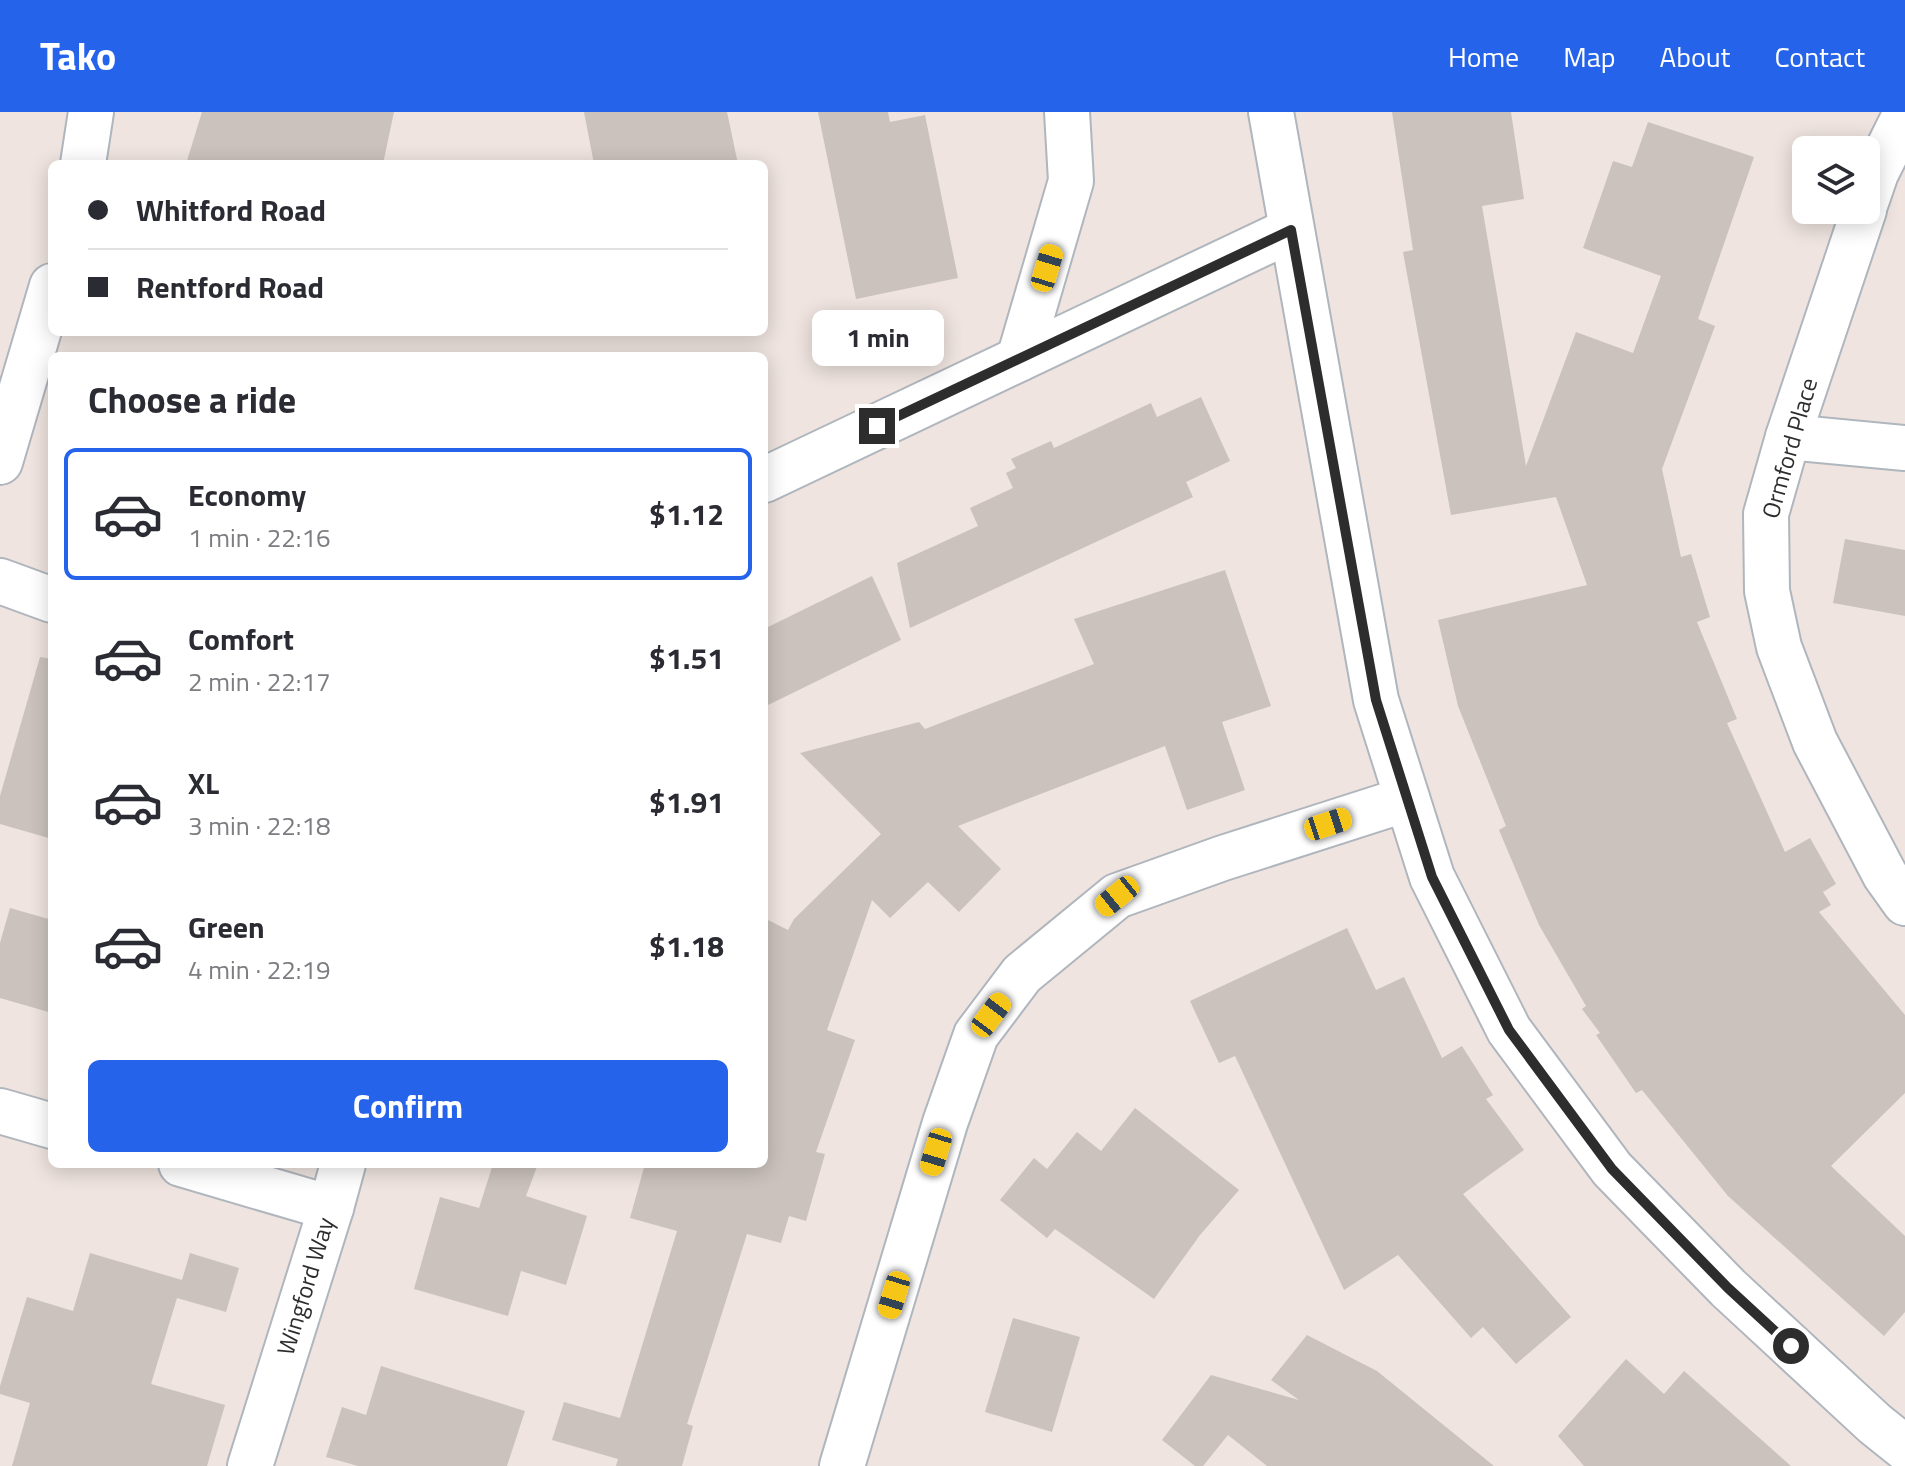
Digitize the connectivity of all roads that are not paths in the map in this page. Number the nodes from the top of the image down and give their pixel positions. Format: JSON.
{"nodes":[{"id":1,"x":91,"y":112,"type":"edge"},
{"id":2,"x":1067,"y":112,"type":"edge"},
{"id":3,"x":1271,"y":112,"type":"edge"},
{"id":4,"x":1905,"y":115,"type":"edge"},
{"id":5,"x":84,"y":160,"type":"edge"},
{"id":6,"x":1880,"y":165,"type":"edge"},
{"id":7,"x":1859,"y":224,"type":"edge"},
{"id":8,"x":1291,"y":230,"type":"junction"},
{"id":9,"x":48,"y":300,"type":"edge"},
{"id":10,"x":1019,"y":359,"type":"junction"},
{"id":11,"x":1788,"y":437,"type":"junction"},
{"id":12,"x":1905,"y":448,"type":"edge"},
{"id":13,"x":0,"y":462,"type":"edge"},
{"id":14,"x":768,"y":478,"type":"edge"},
{"id":15,"x":0,"y":581,"type":"edge"},
{"id":16,"x":48,"y":599,"type":"edge"},
{"id":17,"x":1407,"y":799,"type":"junction"},
{"id":18,"x":1905,"y":903,"type":"edge"},
{"id":19,"x":0,"y":1111,"type":"edge"},
{"id":20,"x":48,"y":1125,"type":"edge"},
{"id":21,"x":195,"y":1168,"type":"edge"},
{"id":22,"x":342,"y":1168,"type":"edge"},
{"id":23,"x":331,"y":1208,"type":"junction"},
{"id":24,"x":1905,"y":1448,"type":"edge"},
{"id":25,"x":250,"y":1466,"type":"edge"},
{"id":26,"x":842,"y":1466,"type":"edge"}],
"edges":[{"from":1,"to":5,"type":"street"},
{"from":2,"to":10,"type":"street"},
{"from":3,"to":8,"type":"street"},
{"from":4,"to":6,"type":"street"},
{"from":7,"to":11,"type":"street","name":"Ormford Place"},
{"from":8,"to":10,"type":"street"},
{"from":8,"to":17,"type":"street"},
{"from":9,"to":13,"type":"street"},
{"from":10,"to":14,"type":"street"},
{"from":11,"to":12,"type":"street"},
{"from":11,"to":18,"type":"street","name":"Ormford Place"},
{"from":15,"to":16,"type":"street"},
{"from":17,"to":24,"type":"street"},
{"from":17,"to":26,"type":"street"},
{"from":19,"to":20,"type":"street"},
{"from":21,"to":23,"type":"street","name":"Wingford Way"},
{"from":22,"to":23,"type":"street"},
{"from":23,"to":25,"type":"street","name":"Wingford Way"}]}
